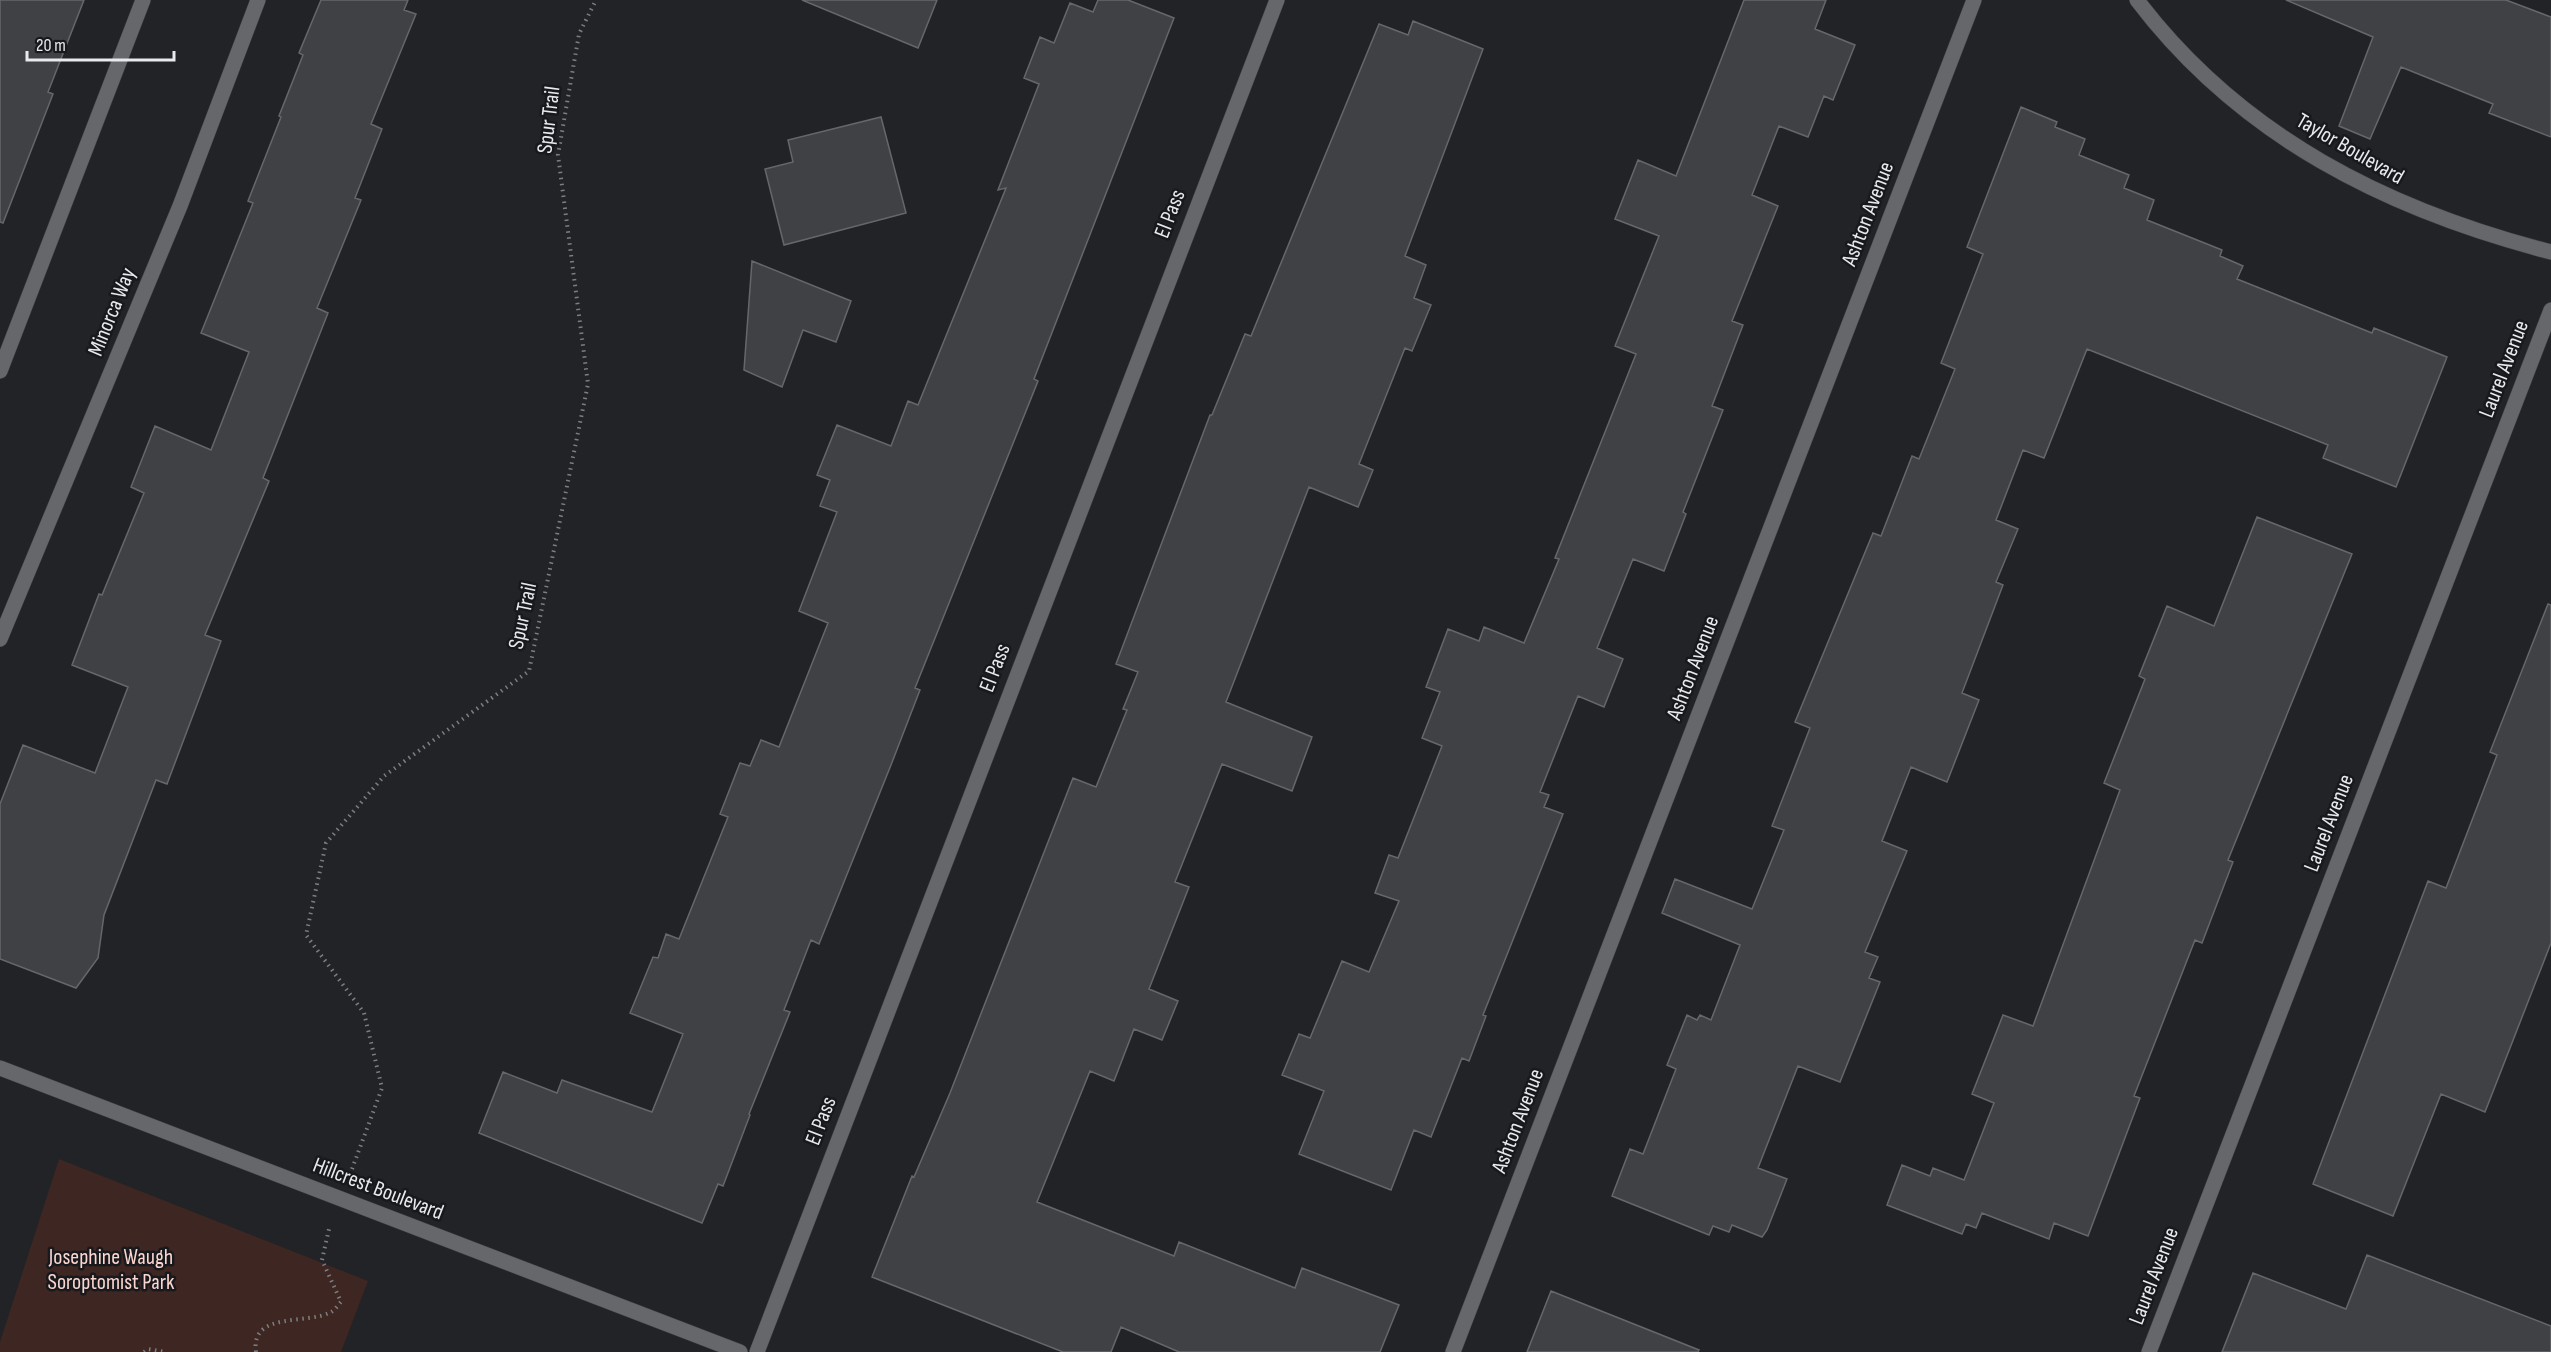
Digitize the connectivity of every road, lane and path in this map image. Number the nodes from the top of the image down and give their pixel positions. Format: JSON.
{"nodes":[{"id":1,"x":143,"y":0,"type":"edge"},
{"id":2,"x":258,"y":0,"type":"edge"},
{"id":3,"x":596,"y":0,"type":"edge"},
{"id":4,"x":1277,"y":0,"type":"edge"},
{"id":5,"x":1974,"y":0,"type":"edge"},
{"id":6,"x":2137,"y":0,"type":"edge"},
{"id":7,"x":2551,"y":252,"type":"edge"},
{"id":8,"x":2551,"y":310,"type":"edge"},
{"id":9,"x":0,"y":371,"type":"edge"},
{"id":10,"x":0,"y":639,"type":"edge"},
{"id":11,"x":0,"y":1068,"type":"edge"},
{"id":12,"x":354,"y":1163,"type":"dead end"},
{"id":13,"x":324,"y":1243,"type":"dead end"},
{"id":14,"x":144,"y":1352,"type":"edge"},
{"id":15,"x":165,"y":1352,"type":"edge"},
{"id":16,"x":256,"y":1352,"type":"edge"},
{"id":17,"x":740,"y":1352,"type":"edge"},
{"id":18,"x":757,"y":1352,"type":"edge"},
{"id":19,"x":1454,"y":1352,"type":"edge"},
{"id":20,"x":2149,"y":1352,"type":"edge"}],
"edges":[{"from":1,"to":9,"type":"street"},
{"from":2,"to":10,"type":"street","name":"Minorca Way"},
{"from":3,"to":12,"type":"path","name":"Spur Trail"},
{"from":4,"to":18,"type":"street","name":"El Pass"},
{"from":5,"to":19,"type":"street","name":"Ashton Avenue"},
{"from":6,"to":7,"type":"street","name":"Taylor Boulevard"},
{"from":8,"to":20,"type":"street","name":"Laurel Avenue"},
{"from":11,"to":17,"type":"street","name":"Hillcrest Boulevard"},
{"from":13,"to":16,"type":"path"},
{"from":14,"to":15,"type":"path"}]}
